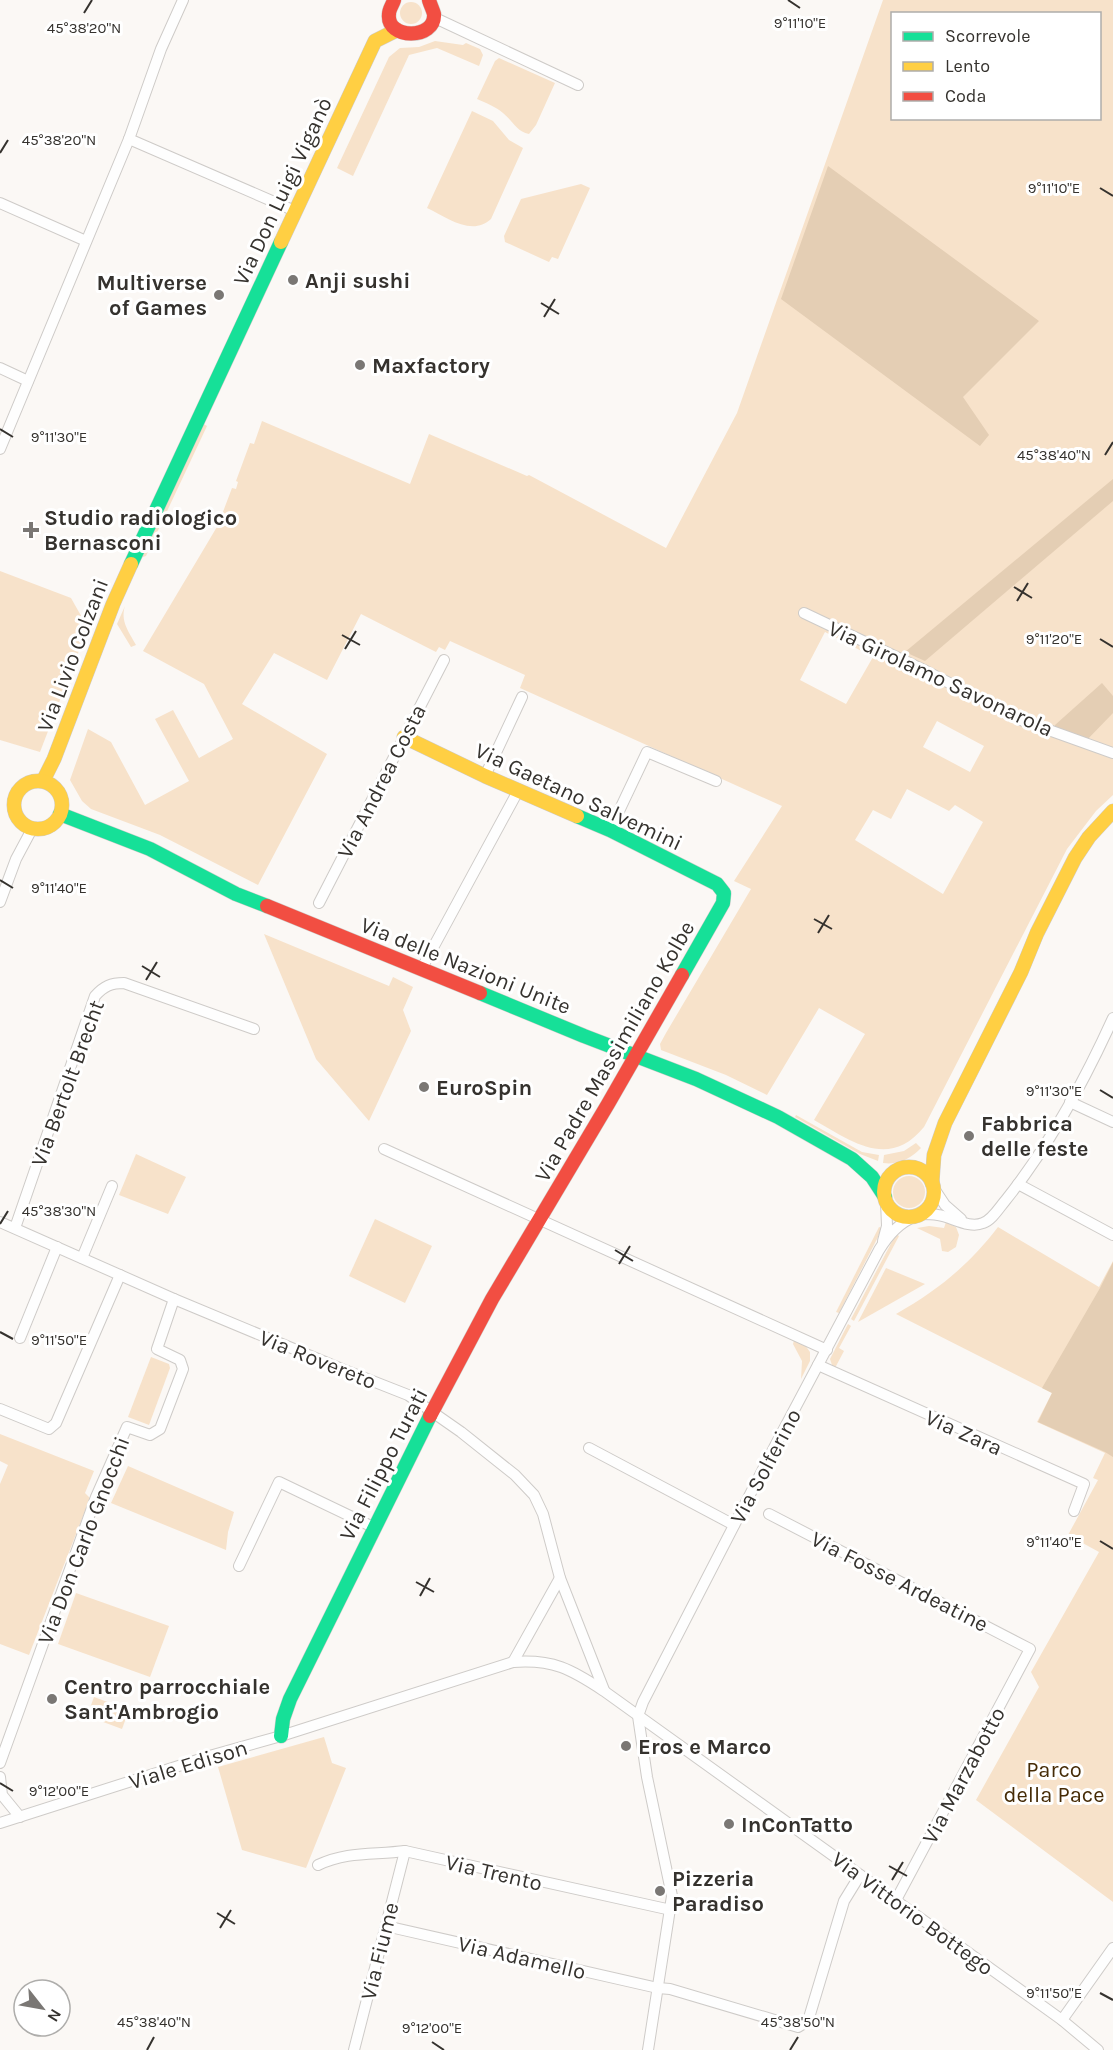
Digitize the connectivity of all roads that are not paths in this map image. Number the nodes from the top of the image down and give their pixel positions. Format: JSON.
{"nodes":[{"id":1,"x":183,"y":0,"type":"edge"},
{"id":2,"x":429,"y":0,"type":"edge"},
{"id":3,"x":390,"y":1,"type":"edge"},
{"id":4,"x":433,"y":17,"type":"junction"},
{"id":5,"x":397,"y":30,"type":"junction"},
{"id":6,"x":578,"y":85,"type":"dead end"},
{"id":7,"x":129,"y":139,"type":"junction"},
{"id":8,"x":0,"y":203,"type":"edge"},
{"id":9,"x":295,"y":211,"type":"junction"},
{"id":10,"x":86,"y":241,"type":"junction"},
{"id":11,"x":0,"y":368,"type":"edge"},
{"id":12,"x":216,"y":380,"type":"joint"},
{"id":13,"x":28,"y":381,"type":"junction"},
{"id":14,"x":0,"y":449,"type":"edge"},
{"id":15,"x":804,"y":613,"type":"dead end"},
{"id":16,"x":444,"y":660,"type":"dead end"},
{"id":17,"x":522,"y":697,"type":"dead end"},
{"id":18,"x":404,"y":737,"type":"junction"},
{"id":19,"x":1113,"y":753,"type":"edge"},
{"id":20,"x":485,"y":776,"type":"junction"},
{"id":21,"x":43,"y":781,"type":"junction"},
{"id":22,"x":716,"y":781,"type":"dead end"},
{"id":23,"x":0,"y":790,"type":"edge"},
{"id":24,"x":518,"y":791,"type":"junction"},
{"id":25,"x":16,"y":795,"type":"junction"},
{"id":26,"x":1113,"y":811,"type":"edge"},
{"id":27,"x":60,"y":814,"type":"junction"},
{"id":28,"x":1113,"y":824,"type":"edge"},
{"id":29,"x":32,"y":829,"type":"junction"},
{"id":30,"x":610,"y":830,"type":"junction"},
{"id":31,"x":0,"y":902,"type":"edge"},
{"id":32,"x":319,"y":903,"type":"dead end"},
{"id":33,"x":723,"y":903,"type":"joint"},
{"id":34,"x":422,"y":968,"type":"junction"},
{"id":35,"x":1022,"y":972,"type":"junction"},
{"id":36,"x":1113,"y":1018,"type":"edge"},
{"id":37,"x":254,"y":1029,"type":"dead end"},
{"id":38,"x":636,"y":1057,"type":"junction"},
{"id":39,"x":1070,"y":1102,"type":"junction"},
{"id":40,"x":1113,"y":1122,"type":"edge"},
{"id":41,"x":945,"y":1123,"type":"junction"},
{"id":42,"x":384,"y":1149,"type":"dead end"},
{"id":43,"x":852,"y":1160,"type":"junction"},
{"id":44,"x":899,"y":1169,"type":"junction"},
{"id":45,"x":1018,"y":1184,"type":"junction"},
{"id":46,"x":933,"y":1185,"type":"junction"},
{"id":47,"x":112,"y":1186,"type":"dead end"},
{"id":48,"x":886,"y":1199,"type":"junction"},
{"id":49,"x":918,"y":1215,"type":"junction"},
{"id":50,"x":541,"y":1220,"type":"junction"},
{"id":51,"x":0,"y":1222,"type":"edge"},
{"id":52,"x":966,"y":1222,"type":"junction"},
{"id":53,"x":15,"y":1228,"type":"junction"},
{"id":54,"x":1113,"y":1235,"type":"edge"},
{"id":55,"x":57,"y":1247,"type":"junction"},
{"id":56,"x":879,"y":1250,"type":"junction"},
{"id":57,"x":82,"y":1258,"type":"junction"},
{"id":58,"x":120,"y":1275,"type":"junction"},
{"id":59,"x":174,"y":1299,"type":"junction"},
{"id":60,"x":20,"y":1338,"type":"dead end"},
{"id":61,"x":827,"y":1350,"type":"junction"},
{"id":62,"x":818,"y":1365,"type":"junction"},
{"id":63,"x":0,"y":1408,"type":"edge"},
{"id":64,"x":432,"y":1413,"type":"junction"},
{"id":65,"x":590,"y":1448,"type":"dead end"},
{"id":66,"x":1074,"y":1511,"type":"dead end"},
{"id":67,"x":769,"y":1514,"type":"dead end"},
{"id":68,"x":734,"y":1525,"type":"junction"},
{"id":69,"x":375,"y":1528,"type":"junction"},
{"id":70,"x":239,"y":1566,"type":"dead end"},
{"id":71,"x":560,"y":1578,"type":"junction"},
{"id":72,"x":1030,"y":1649,"type":"joint"},
{"id":73,"x":513,"y":1662,"type":"junction"},
{"id":74,"x":604,"y":1690,"type":"junction"},
{"id":75,"x":638,"y":1716,"type":"junction"},
{"id":76,"x":281,"y":1736,"type":"junction"},
{"id":77,"x":0,"y":1763,"type":"edge"},
{"id":78,"x":0,"y":1777,"type":"edge"},
{"id":79,"x":20,"y":1817,"type":"junction"},
{"id":80,"x":0,"y":1823,"type":"edge"},
{"id":81,"x":405,"y":1851,"type":"junction"},
{"id":82,"x":318,"y":1865,"type":"dead end"},
{"id":83,"x":860,"y":1875,"type":"junction"},
{"id":84,"x":896,"y":1900,"type":"junction"},
{"id":85,"x":671,"y":1910,"type":"junction"},
{"id":86,"x":386,"y":1926,"type":"junction"},
{"id":87,"x":1113,"y":1948,"type":"edge"},
{"id":88,"x":658,"y":1988,"type":"junction"},
{"id":89,"x":1062,"y":2020,"type":"junction"},
{"id":90,"x":354,"y":2050,"type":"edge"},
{"id":91,"x":648,"y":2050,"type":"edge"},
{"id":92,"x":1098,"y":2050,"type":"edge"}],
"edges":[{"from":1,"to":7,"type":"street"},
{"from":2,"to":4,"type":"street"},
{"from":3,"to":5,"type":"street"},
{"from":4,"to":5,"type":"street"},
{"from":4,"to":6,"type":"street"},
{"from":5,"to":9,"type":"street","name":"Via Don Luigi Viganò"},
{"from":7,"to":9,"type":"street"},
{"from":7,"to":10,"type":"street"},
{"from":8,"to":10,"type":"street"},
{"from":9,"to":12,"type":"street","name":"Via Don Luigi Viganò"},
{"from":10,"to":13,"type":"street"},
{"from":11,"to":13,"type":"street"},
{"from":12,"to":21,"type":"street","name":"Via Livio Colzani"},
{"from":13,"to":14,"type":"street"},
{"from":15,"to":19,"type":"street","name":"Via Girolamo Savonarola"},
{"from":16,"to":18,"type":"street","name":"Via Andrea Costa"},
{"from":17,"to":20,"type":"street"},
{"from":18,"to":20,"type":"street","name":"Via Gaetano Salvemini"},
{"from":18,"to":32,"type":"street","name":"Via Andrea Costa"},
{"from":20,"to":24,"type":"street","name":"Via Gaetano Salvemini"},
{"from":21,"to":25,"type":"street"},
{"from":21,"to":27,"type":"street"},
{"from":22,"to":30,"type":"street"},
{"from":23,"to":25,"type":"street"},
{"from":24,"to":30,"type":"street","name":"Via Gaetano Salvemini"},
{"from":24,"to":34,"type":"street"},
{"from":25,"to":29,"type":"street"},
{"from":26,"to":35,"type":"street"},
{"from":27,"to":29,"type":"street"},
{"from":27,"to":34,"type":"street","name":"Via delle Nazioni Unite"},
{"from":28,"to":35,"type":"street"},
{"from":29,"to":31,"type":"street"},
{"from":30,"to":33,"type":"street","name":"Via Gaetano Salvemini"},
{"from":33,"to":38,"type":"street","name":"Via Padre Massimiliano Kolbe"},
{"from":34,"to":38,"type":"street","name":"Via delle Nazioni Unite"},
{"from":35,"to":41,"type":"street"},
{"from":36,"to":39,"type":"street"},
{"from":37,"to":53,"type":"street","name":"Via Bertolt Brecht"},
{"from":38,"to":43,"type":"street","name":"Via delle Nazioni Unite"},
{"from":38,"to":50,"type":"street","name":"Via Padre Massimiliano Kolbe"},
{"from":39,"to":40,"type":"street"},
{"from":39,"to":45,"type":"street"},
{"from":41,"to":44,"type":"street"},
{"from":41,"to":46,"type":"street"},
{"from":42,"to":50,"type":"street"},
{"from":43,"to":44,"type":"street"},
{"from":43,"to":48,"type":"street"},
{"from":44,"to":46,"type":"street"},
{"from":44,"to":48,"type":"street"},
{"from":45,"to":52,"type":"street"},
{"from":45,"to":54,"type":"street"},
{"from":46,"to":49,"type":"street"},
{"from":46,"to":52,"type":"street"},
{"from":47,"to":57,"type":"street"},
{"from":48,"to":49,"type":"street"},
{"from":48,"to":56,"type":"street"},
{"from":49,"to":52,"type":"street"},
{"from":49,"to":56,"type":"street"},
{"from":50,"to":61,"type":"street"},
{"from":50,"to":64,"type":"street","name":"Via Filippo Turati"},
{"from":51,"to":53,"type":"street","name":"Via Rovereto"},
{"from":53,"to":55,"type":"street","name":"Via Rovereto"},
{"from":55,"to":57,"type":"street","name":"Via Rovereto"},
{"from":55,"to":60,"type":"street"},
{"from":56,"to":61,"type":"street","name":"Via Solferino"},
{"from":57,"to":58,"type":"street","name":"Via Rovereto"},
{"from":58,"to":59,"type":"street","name":"Via Rovereto"},
{"from":58,"to":63,"type":"street"},
{"from":59,"to":64,"type":"street","name":"Via Rovereto"},
{"from":59,"to":77,"type":"street","name":"Via Don Carlo Gnocchi"},
{"from":61,"to":62,"type":"street","name":"Via Solferino"},
{"from":62,"to":66,"type":"street","name":"Via Zara"},
{"from":62,"to":68,"type":"street","name":"Via Solferino"},
{"from":64,"to":69,"type":"street","name":"Via Filippo Turati"},
{"from":64,"to":71,"type":"street","name":"Via Rovereto"},
{"from":65,"to":68,"type":"street"},
{"from":67,"to":72,"type":"street","name":"Via Fosse Ardeatine"},
{"from":68,"to":75,"type":"street","name":"Via Solferino"},
{"from":69,"to":70,"type":"street"},
{"from":69,"to":76,"type":"street","name":"Via Filippo Turati"},
{"from":71,"to":73,"type":"street"},
{"from":71,"to":74,"type":"street","name":"Via Rovereto"},
{"from":72,"to":84,"type":"street","name":"Via Marzabotto"},
{"from":73,"to":74,"type":"street"},
{"from":73,"to":76,"type":"street","name":"Viale Edison"},
{"from":74,"to":75,"type":"street"},
{"from":75,"to":83,"type":"street","name":"Via Vittorio Bottego"},
{"from":75,"to":85,"type":"street"},
{"from":76,"to":79,"type":"street","name":"Viale Edison"},
{"from":78,"to":79,"type":"street"},
{"from":79,"to":80,"type":"street","name":"Viale Edison"},
{"from":81,"to":82,"type":"street","name":"Via Trento"},
{"from":81,"to":85,"type":"street","name":"Via Trento"},
{"from":81,"to":86,"type":"street","name":"Via Fiume"},
{"from":83,"to":84,"type":"street","name":"Via Vittorio Bottego"},
{"from":83,"to":88,"type":"street","name":"Via Adamello"},
{"from":84,"to":89,"type":"street","name":"Via Vittorio Bottego"},
{"from":85,"to":88,"type":"street"},
{"from":86,"to":88,"type":"street","name":"Via Adamello"},
{"from":86,"to":90,"type":"street","name":"Via Fiume"},
{"from":87,"to":89,"type":"street"},
{"from":88,"to":91,"type":"street"},
{"from":89,"to":92,"type":"street","name":"Via Vittorio Bottego"}]}
